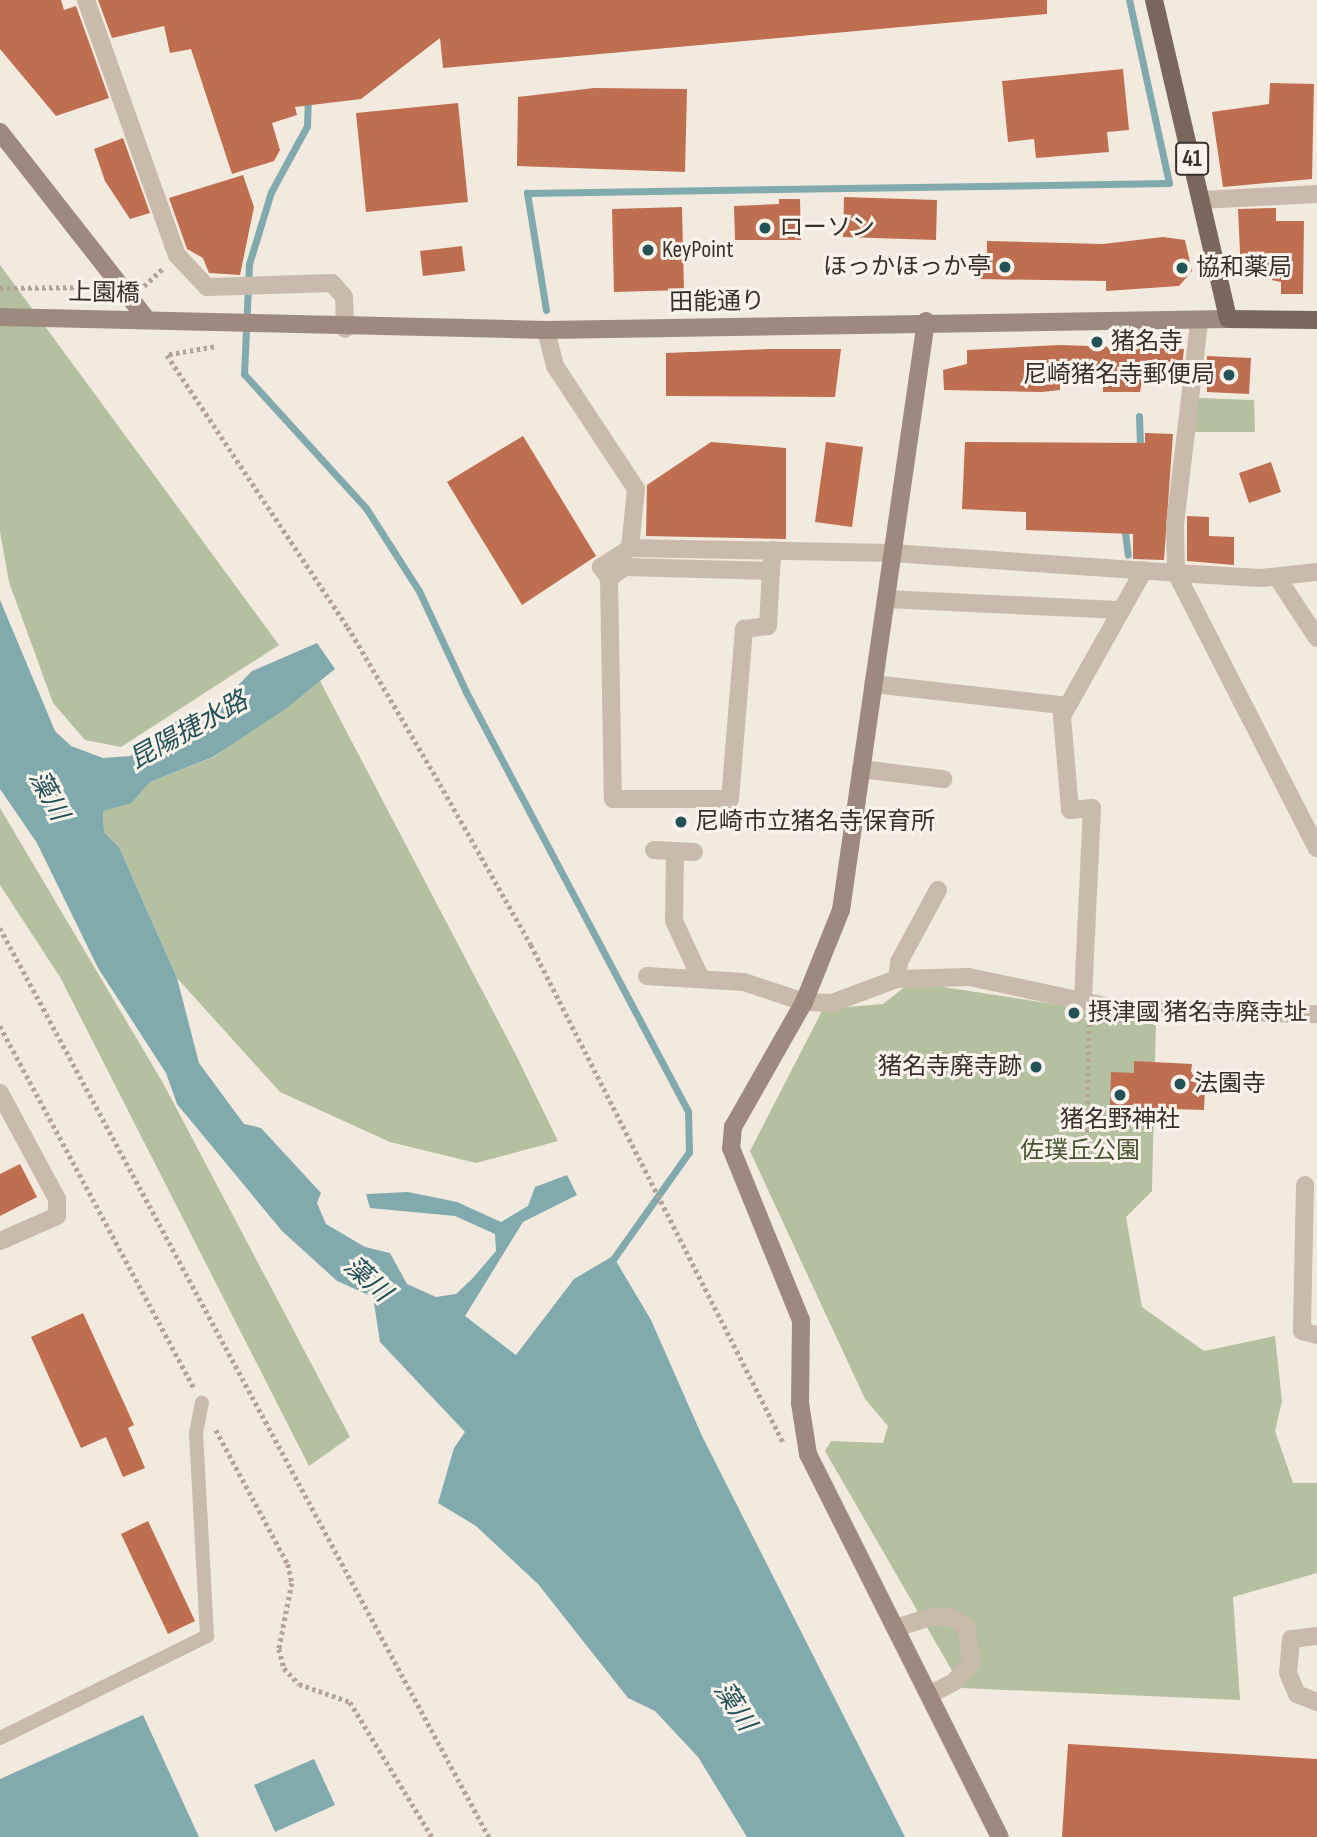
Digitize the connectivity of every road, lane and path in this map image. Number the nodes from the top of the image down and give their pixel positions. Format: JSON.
{"nodes":[{"id":1,"x":86,"y":0,"type":"edge"},
{"id":2,"x":1154,"y":0,"type":"edge"},
{"id":3,"x":0,"y":132,"type":"edge"},
{"id":4,"x":1317,"y":194,"type":"edge"},
{"id":5,"x":1202,"y":200,"type":"junction"},
{"id":6,"x":177,"y":255,"type":"junction"},
{"id":7,"x":108,"y":287,"type":"dead end"},
{"id":8,"x":0,"y":288,"type":"edge"},
{"id":9,"x":139,"y":292,"type":"dead end"},
{"id":10,"x":0,"y":317,"type":"edge"},
{"id":11,"x":145,"y":317,"type":"junction"},
{"id":12,"x":1228,"y":319,"type":"junction"},
{"id":13,"x":1317,"y":320,"type":"edge"},
{"id":14,"x":926,"y":321,"type":"junction"},
{"id":15,"x":208,"y":322,"type":"joint"},
{"id":16,"x":1199,"y":323,"type":"junction"},
{"id":17,"x":345,"y":329,"type":"junction"},
{"id":18,"x":546,"y":330,"type":"junction"},
{"id":19,"x":214,"y":347,"type":"dead end"},
{"id":20,"x":630,"y":548,"type":"junction"},
{"id":21,"x":773,"y":550,"type":"junction"},
{"id":22,"x":892,"y":553,"type":"junction"},
{"id":23,"x":1144,"y":570,"type":"junction"},
{"id":24,"x":772,"y":571,"type":"junction"},
{"id":25,"x":1317,"y":572,"type":"edge"},
{"id":26,"x":1176,"y":573,"type":"junction"},
{"id":27,"x":1277,"y":577,"type":"junction"},
{"id":28,"x":609,"y":578,"type":"junction"},
{"id":29,"x":886,"y":599,"type":"junction"},
{"id":30,"x":1122,"y":610,"type":"junction"},
{"id":31,"x":1317,"y":638,"type":"edge"},
{"id":32,"x":873,"y":684,"type":"junction"},
{"id":33,"x":1068,"y":706,"type":"junction"},
{"id":34,"x":861,"y":769,"type":"junction"},
{"id":35,"x":943,"y":779,"type":"dead end"},
{"id":36,"x":1317,"y":847,"type":"edge"},
{"id":37,"x":654,"y":850,"type":"dead end"},
{"id":38,"x":675,"y":851,"type":"junction"},
{"id":39,"x":694,"y":852,"type":"dead end"},
{"id":40,"x":938,"y":890,"type":"dead end"},
{"id":41,"x":0,"y":928,"type":"edge"},
{"id":42,"x":647,"y":976,"type":"dead end"},
{"id":43,"x":701,"y":979,"type":"junction"},
{"id":44,"x":897,"y":979,"type":"junction"},
{"id":45,"x":1083,"y":998,"type":"junction"},
{"id":46,"x":804,"y":1002,"type":"junction"},
{"id":47,"x":1317,"y":1014,"type":"edge"},
{"id":48,"x":1088,"y":1045,"type":"dead end"},
{"id":49,"x":0,"y":1093,"type":"edge"},
{"id":50,"x":1086,"y":1146,"type":"dead end"},
{"id":51,"x":1305,"y":1185,"type":"dead end"},
{"id":52,"x":0,"y":1241,"type":"edge"},
{"id":53,"x":1317,"y":1335,"type":"edge"},
{"id":54,"x":202,"y":1403,"type":"dead end"},
{"id":55,"x":788,"y":1451,"type":"dead end"},
{"id":56,"x":895,"y":1628,"type":"junction"},
{"id":57,"x":1317,"y":1636,"type":"edge"},
{"id":58,"x":929,"y":1695,"type":"junction"},
{"id":59,"x":1317,"y":1702,"type":"edge"},
{"id":60,"x":0,"y":1738,"type":"edge"},
{"id":61,"x":489,"y":1837,"type":"edge"},
{"id":62,"x":1000,"y":1837,"type":"edge"}],
"edges":[{"from":1,"to":6,"type":"street"},
{"from":2,"to":5,"type":"main road","number":"41"},
{"from":3,"to":11,"type":"street"},
{"from":4,"to":5,"type":"street"},
{"from":5,"to":12,"type":"main road","number":"41"},
{"from":6,"to":9,"type":"path"},
{"from":6,"to":17,"type":"street"},
{"from":7,"to":8,"type":"path"},
{"from":10,"to":11,"type":"street","name":"上園橋"},
{"from":11,"to":15,"type":"street","name":"上園橋"},
{"from":12,"to":13,"type":"main road"},
{"from":12,"to":16,"type":"street","name":"田能通り"},
{"from":14,"to":16,"type":"street","name":"田能通り"},
{"from":14,"to":18,"type":"street","name":"田能通り"},
{"from":14,"to":22,"type":"street"},
{"from":15,"to":17,"type":"street","name":"田能通り"},
{"from":16,"to":26,"type":"street"},
{"from":17,"to":18,"type":"street","name":"田能通り"},
{"from":18,"to":20,"type":"street"},
{"from":19,"to":55,"type":"path"},
{"from":20,"to":21,"type":"street"},
{"from":20,"to":28,"type":"street"},
{"from":21,"to":22,"type":"street"},
{"from":21,"to":24,"type":"street"},
{"from":22,"to":23,"type":"street"},
{"from":22,"to":29,"type":"street"},
{"from":23,"to":26,"type":"street"},
{"from":23,"to":30,"type":"street"},
{"from":24,"to":28,"type":"street"},
{"from":24,"to":28,"type":"street"},
{"from":25,"to":27,"type":"street"},
{"from":26,"to":27,"type":"street"},
{"from":26,"to":36,"type":"street"},
{"from":27,"to":31,"type":"street"},
{"from":29,"to":30,"type":"street"},
{"from":29,"to":32,"type":"street"},
{"from":30,"to":33,"type":"street"},
{"from":32,"to":33,"type":"street"},
{"from":32,"to":34,"type":"street"},
{"from":33,"to":45,"type":"street"},
{"from":34,"to":35,"type":"street"},
{"from":34,"to":46,"type":"street"},
{"from":37,"to":38,"type":"street"},
{"from":38,"to":39,"type":"street"},
{"from":38,"to":43,"type":"street"},
{"from":40,"to":44,"type":"street"},
{"from":41,"to":61,"type":"path"},
{"from":42,"to":43,"type":"street"},
{"from":43,"to":46,"type":"street"},
{"from":44,"to":45,"type":"street"},
{"from":44,"to":46,"type":"street"},
{"from":45,"to":47,"type":"street"},
{"from":46,"to":56,"type":"street"},
{"from":48,"to":50,"type":"path"},
{"from":49,"to":52,"type":"street"},
{"from":51,"to":53,"type":"street"},
{"from":54,"to":60,"type":"lane"},
{"from":56,"to":58,"type":"street"},
{"from":56,"to":58,"type":"street"},
{"from":57,"to":59,"type":"street"},
{"from":58,"to":62,"type":"street"}]}
